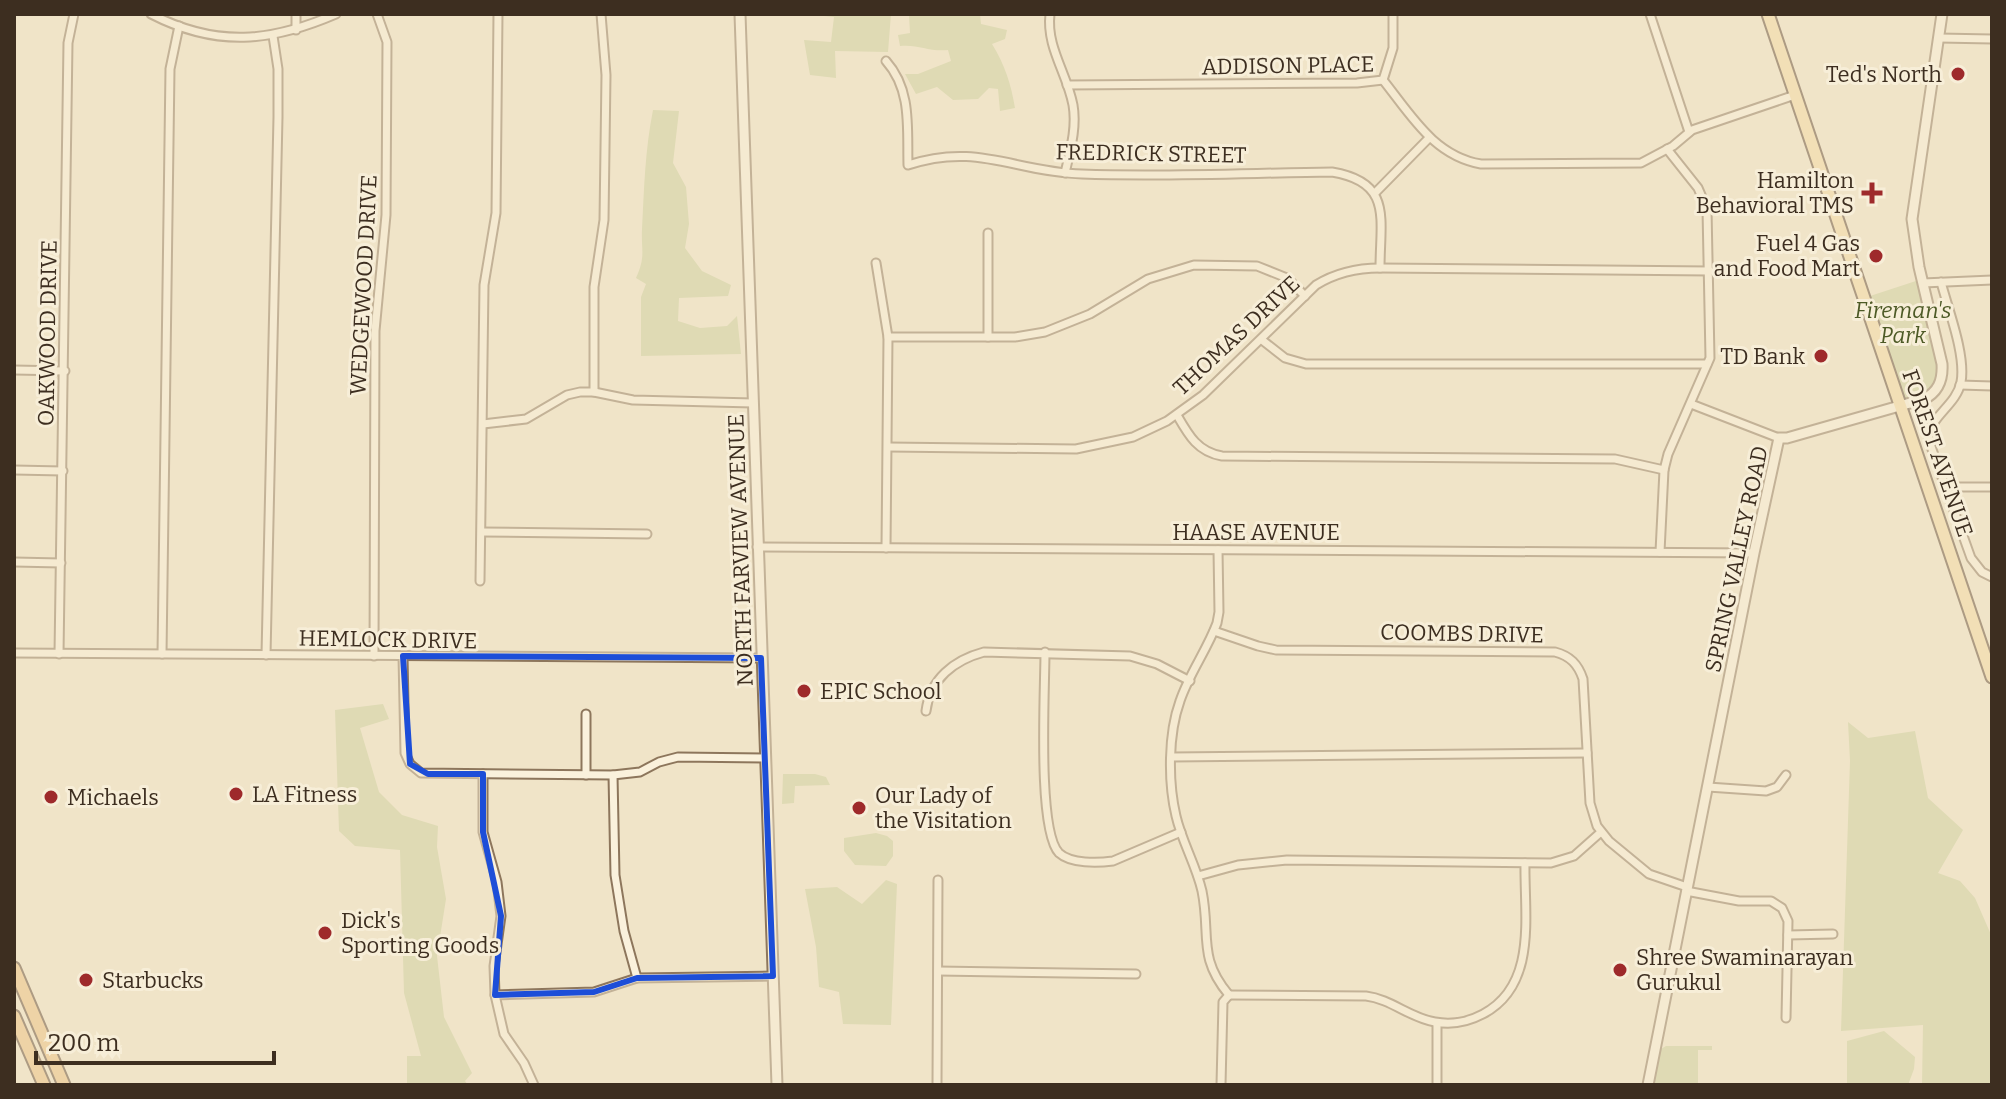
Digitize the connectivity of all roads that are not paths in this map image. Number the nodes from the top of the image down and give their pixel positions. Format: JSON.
{"nodes":[{"id":1,"x":74,"y":14,"type":"edge"},
{"id":2,"x":151,"y":14,"type":"edge"},
{"id":3,"x":296,"y":14,"type":"edge"},
{"id":4,"x":336,"y":14,"type":"edge"},
{"id":5,"x":377,"y":14,"type":"edge"},
{"id":6,"x":498,"y":14,"type":"edge"},
{"id":7,"x":601,"y":14,"type":"edge"},
{"id":8,"x":740,"y":14,"type":"edge"},
{"id":9,"x":1050,"y":14,"type":"edge"},
{"id":10,"x":1393,"y":14,"type":"edge"},
{"id":11,"x":1650,"y":14,"type":"edge"},
{"id":12,"x":1768,"y":14,"type":"edge"},
{"id":13,"x":1942,"y":14,"type":"edge"},
{"id":14,"x":165,"y":17,"type":"edge"},
{"id":15,"x":179,"y":26,"type":"junction"},
{"id":16,"x":296,"y":30,"type":"junction"},
{"id":17,"x":273,"y":36,"type":"junction"},
{"id":18,"x":1939,"y":38,"type":"junction"},
{"id":19,"x":1992,"y":39,"type":"edge"},
{"id":20,"x":886,"y":61,"type":"dead end"},
{"id":21,"x":1383,"y":80,"type":"junction"},
{"id":22,"x":1067,"y":85,"type":"junction"},
{"id":23,"x":1795,"y":95,"type":"junction"},
{"id":24,"x":1689,"y":132,"type":"junction"},
{"id":25,"x":1429,"y":138,"type":"junction"},
{"id":26,"x":1667,"y":149,"type":"junction"},
{"id":27,"x":1065,"y":173,"type":"junction"},
{"id":28,"x":1375,"y":193,"type":"junction"},
{"id":29,"x":988,"y":233,"type":"dead end"},
{"id":30,"x":876,"y":263,"type":"dead end"},
{"id":31,"x":1380,"y":268,"type":"junction"},
{"id":32,"x":1710,"y":271,"type":"junction"},
{"id":33,"x":1992,"y":280,"type":"edge"},
{"id":34,"x":1941,"y":282,"type":"junction"},
{"id":35,"x":1923,"y":283,"type":"junction"},
{"id":36,"x":1305,"y":296,"type":"junction"},
{"id":37,"x":888,"y":337,"type":"junction"},
{"id":38,"x":988,"y":337,"type":"junction"},
{"id":39,"x":1262,"y":340,"type":"junction"},
{"id":40,"x":1707,"y":364,"type":"junction"},
{"id":41,"x":14,"y":370,"type":"edge"},
{"id":42,"x":65,"y":371,"type":"junction"},
{"id":43,"x":1960,"y":385,"type":"junction"},
{"id":44,"x":1992,"y":386,"type":"edge"},
{"id":45,"x":594,"y":392,"type":"junction"},
{"id":46,"x":753,"y":403,"type":"junction"},
{"id":47,"x":1691,"y":404,"type":"junction"},
{"id":48,"x":1901,"y":407,"type":"junction"},
{"id":49,"x":1177,"y":415,"type":"junction"},
{"id":50,"x":483,"y":424,"type":"junction"},
{"id":51,"x":1779,"y":438,"type":"junction"},
{"id":52,"x":888,"y":447,"type":"junction"},
{"id":53,"x":14,"y":470,"type":"edge"},
{"id":54,"x":1664,"y":470,"type":"junction"},
{"id":55,"x":63,"y":471,"type":"junction"},
{"id":56,"x":1945,"y":487,"type":"junction"},
{"id":57,"x":1992,"y":487,"type":"edge"},
{"id":58,"x":482,"y":532,"type":"junction"},
{"id":59,"x":647,"y":534,"type":"dead end"},
{"id":60,"x":757,"y":547,"type":"junction"},
{"id":61,"x":886,"y":548,"type":"junction"},
{"id":62,"x":1218,"y":550,"type":"junction"},
{"id":63,"x":1660,"y":552,"type":"junction"},
{"id":64,"x":1754,"y":553,"type":"junction"},
{"id":65,"x":14,"y":562,"type":"edge"},
{"id":66,"x":61,"y":563,"type":"junction"},
{"id":67,"x":1992,"y":577,"type":"edge"},
{"id":68,"x":480,"y":581,"type":"dead end"},
{"id":69,"x":1214,"y":631,"type":"junction"},
{"id":70,"x":1045,"y":652,"type":"junction"},
{"id":71,"x":14,"y":653,"type":"edge"},
{"id":72,"x":59,"y":654,"type":"junction"},
{"id":73,"x":162,"y":654,"type":"junction"},
{"id":74,"x":266,"y":655,"type":"junction"},
{"id":75,"x":374,"y":656,"type":"junction"},
{"id":76,"x":403,"y":656,"type":"junction"},
{"id":77,"x":761,"y":658,"type":"junction"},
{"id":78,"x":1992,"y":677,"type":"edge"},
{"id":79,"x":1190,"y":681,"type":"junction"},
{"id":80,"x":926,"y":711,"type":"dead end"},
{"id":81,"x":586,"y":714,"type":"dead end"},
{"id":82,"x":1587,"y":753,"type":"junction"},
{"id":83,"x":1172,"y":757,"type":"junction"},
{"id":84,"x":764,"y":758,"type":"junction"},
{"id":85,"x":483,"y":774,"type":"junction"},
{"id":86,"x":586,"y":775,"type":"junction"},
{"id":87,"x":613,"y":775,"type":"junction"},
{"id":88,"x":1786,"y":775,"type":"dead end"},
{"id":89,"x":1708,"y":787,"type":"junction"},
{"id":90,"x":1181,"y":832,"type":"junction"},
{"id":91,"x":1601,"y":832,"type":"junction"},
{"id":92,"x":1525,"y":863,"type":"junction"},
{"id":93,"x":1198,"y":876,"type":"junction"},
{"id":94,"x":938,"y":880,"type":"dead end"},
{"id":95,"x":1687,"y":889,"type":"junction"},
{"id":96,"x":1833,"y":934,"type":"dead end"},
{"id":97,"x":1788,"y":935,"type":"junction"},
{"id":98,"x":14,"y":968,"type":"edge"},
{"id":99,"x":938,"y":971,"type":"junction"},
{"id":100,"x":1136,"y":974,"type":"dead end"},
{"id":101,"x":773,"y":976,"type":"junction"},
{"id":102,"x":637,"y":978,"type":"junction"},
{"id":103,"x":495,"y":995,"type":"junction"},
{"id":104,"x":1229,"y":995,"type":"junction"},
{"id":105,"x":14,"y":1016,"type":"edge"},
{"id":106,"x":1786,"y":1018,"type":"dead end"},
{"id":107,"x":1437,"y":1023,"type":"junction"},
{"id":108,"x":44,"y":1085,"type":"edge"},
{"id":109,"x":64,"y":1085,"type":"edge"},
{"id":110,"x":534,"y":1085,"type":"edge"},
{"id":111,"x":777,"y":1085,"type":"edge"},
{"id":112,"x":937,"y":1085,"type":"edge"},
{"id":113,"x":1221,"y":1085,"type":"edge"},
{"id":114,"x":1437,"y":1085,"type":"edge"},
{"id":115,"x":1648,"y":1085,"type":"edge"}],
"edges":[{"from":1,"to":42,"type":"street","name":"OAKWOOD DRIVE"},
{"from":2,"to":14,"type":"street"},
{"from":3,"to":16,"type":"street"},
{"from":4,"to":16,"type":"street"},
{"from":5,"to":75,"type":"street","name":"WEDGEWOOD DRIVE"},
{"from":6,"to":50,"type":"street"},
{"from":7,"to":45,"type":"street"},
{"from":8,"to":46,"type":"street","name":"NORTH FARVIEW AVENUE"},
{"from":9,"to":22,"type":"street"},
{"from":10,"to":21,"type":"street"},
{"from":11,"to":24,"type":"street"},
{"from":12,"to":23,"type":"main road","name":"FOREST AVENUE"},
{"from":13,"to":18,"type":"street","name":"SPRING VALLEY ROAD"},
{"from":14,"to":15,"type":"street"},
{"from":15,"to":17,"type":"street"},
{"from":15,"to":73,"type":"street"},
{"from":16,"to":17,"type":"street"},
{"from":17,"to":74,"type":"street"},
{"from":18,"to":19,"type":"street"},
{"from":18,"to":35,"type":"street","name":"SPRING VALLEY ROAD"},
{"from":20,"to":27,"type":"street","name":"FREDRICK STREET"},
{"from":21,"to":22,"type":"street","name":"ADDISON PLACE"},
{"from":21,"to":25,"type":"street","name":"ADDISON PLACE"},
{"from":22,"to":27,"type":"street"},
{"from":23,"to":24,"type":"street","name":"ADDISON PLACE"},
{"from":23,"to":48,"type":"main road","name":"FOREST AVENUE"},
{"from":24,"to":26,"type":"street","name":"ADDISON PLACE"},
{"from":25,"to":26,"type":"street","name":"ADDISON PLACE"},
{"from":25,"to":28,"type":"street"},
{"from":26,"to":32,"type":"street"},
{"from":27,"to":28,"type":"street","name":"FREDRICK STREET"},
{"from":28,"to":31,"type":"street"},
{"from":29,"to":38,"type":"street"},
{"from":30,"to":37,"type":"street"},
{"from":31,"to":32,"type":"street","name":"THOMAS DRIVE"},
{"from":31,"to":36,"type":"street","name":"THOMAS DRIVE"},
{"from":32,"to":40,"type":"street"},
{"from":33,"to":34,"type":"street"},
{"from":34,"to":35,"type":"street"},
{"from":34,"to":43,"type":"street"},
{"from":35,"to":48,"type":"street","name":"SPRING VALLEY ROAD"},
{"from":36,"to":38,"type":"street"},
{"from":36,"to":39,"type":"street","name":"THOMAS DRIVE"},
{"from":37,"to":38,"type":"street"},
{"from":37,"to":52,"type":"street"},
{"from":39,"to":40,"type":"street"},
{"from":39,"to":49,"type":"street","name":"THOMAS DRIVE"},
{"from":40,"to":47,"type":"street"},
{"from":41,"to":42,"type":"street"},
{"from":42,"to":55,"type":"street","name":"OAKWOOD DRIVE"},
{"from":43,"to":44,"type":"street"},
{"from":43,"to":56,"type":"street"},
{"from":45,"to":46,"type":"street"},
{"from":45,"to":50,"type":"street"},
{"from":46,"to":60,"type":"street","name":"NORTH FARVIEW AVENUE"},
{"from":47,"to":51,"type":"street"},
{"from":47,"to":54,"type":"street"},
{"from":48,"to":51,"type":"street","name":"SPRING VALLEY ROAD"},
{"from":48,"to":78,"type":"main road","name":"FOREST AVENUE"},
{"from":49,"to":52,"type":"street","name":"THOMAS DRIVE"},
{"from":49,"to":54,"type":"street"},
{"from":50,"to":58,"type":"street"},
{"from":51,"to":64,"type":"street","name":"SPRING VALLEY ROAD"},
{"from":52,"to":61,"type":"street"},
{"from":53,"to":55,"type":"street"},
{"from":54,"to":63,"type":"street"},
{"from":55,"to":66,"type":"street","name":"OAKWOOD DRIVE"},
{"from":56,"to":57,"type":"street"},
{"from":56,"to":67,"type":"street"},
{"from":58,"to":59,"type":"street"},
{"from":58,"to":68,"type":"street"},
{"from":60,"to":61,"type":"street","name":"HAASE AVENUE"},
{"from":60,"to":77,"type":"street","name":"NORTH FARVIEW AVENUE"},
{"from":61,"to":62,"type":"street","name":"HAASE AVENUE"},
{"from":62,"to":63,"type":"street","name":"HAASE AVENUE"},
{"from":62,"to":69,"type":"street"},
{"from":63,"to":64,"type":"street","name":"HAASE AVENUE"},
{"from":64,"to":89,"type":"street","name":"SPRING VALLEY ROAD"},
{"from":65,"to":66,"type":"street"},
{"from":66,"to":72,"type":"street","name":"OAKWOOD DRIVE"},
{"from":69,"to":79,"type":"street"},
{"from":69,"to":82,"type":"street","name":"COOMBS DRIVE"},
{"from":70,"to":79,"type":"street"},
{"from":70,"to":80,"type":"street"},
{"from":70,"to":90,"type":"street"},
{"from":71,"to":72,"type":"street","name":"HEMLOCK DRIVE"},
{"from":72,"to":73,"type":"street","name":"HEMLOCK DRIVE"},
{"from":73,"to":74,"type":"street","name":"HEMLOCK DRIVE"},
{"from":74,"to":75,"type":"street","name":"HEMLOCK DRIVE"},
{"from":75,"to":76,"type":"street","name":"HEMLOCK DRIVE"},
{"from":76,"to":77,"type":"street","name":"HEMLOCK DRIVE"},
{"from":76,"to":85,"type":"street"},
{"from":77,"to":84,"type":"street","name":"NORTH FARVIEW AVENUE"},
{"from":79,"to":83,"type":"street"},
{"from":81,"to":86,"type":"street"},
{"from":82,"to":83,"type":"street"},
{"from":82,"to":91,"type":"street","name":"COOMBS DRIVE"},
{"from":83,"to":90,"type":"street"},
{"from":84,"to":87,"type":"street"},
{"from":84,"to":101,"type":"street","name":"NORTH FARVIEW AVENUE"},
{"from":85,"to":86,"type":"street"},
{"from":85,"to":103,"type":"street"},
{"from":86,"to":87,"type":"street"},
{"from":87,"to":102,"type":"street"},
{"from":88,"to":89,"type":"street"},
{"from":89,"to":95,"type":"street","name":"SPRING VALLEY ROAD"},
{"from":90,"to":93,"type":"street"},
{"from":91,"to":92,"type":"street"},
{"from":91,"to":95,"type":"street","name":"COOMBS DRIVE"},
{"from":92,"to":93,"type":"street"},
{"from":92,"to":107,"type":"street"},
{"from":93,"to":104,"type":"street"},
{"from":94,"to":99,"type":"street"},
{"from":95,"to":97,"type":"street","name":"COOMBS DRIVE"},
{"from":95,"to":115,"type":"street","name":"SPRING VALLEY ROAD"},
{"from":96,"to":97,"type":"street"},
{"from":97,"to":106,"type":"street"},
{"from":98,"to":109,"type":"highway"},
{"from":99,"to":100,"type":"street"},
{"from":99,"to":112,"type":"street"},
{"from":101,"to":102,"type":"street"},
{"from":101,"to":111,"type":"street","name":"NORTH FARVIEW AVENUE"},
{"from":102,"to":103,"type":"street"},
{"from":103,"to":110,"type":"street"},
{"from":104,"to":107,"type":"street"},
{"from":104,"to":113,"type":"street"},
{"from":105,"to":108,"type":"highway"},
{"from":107,"to":114,"type":"street"}]}
